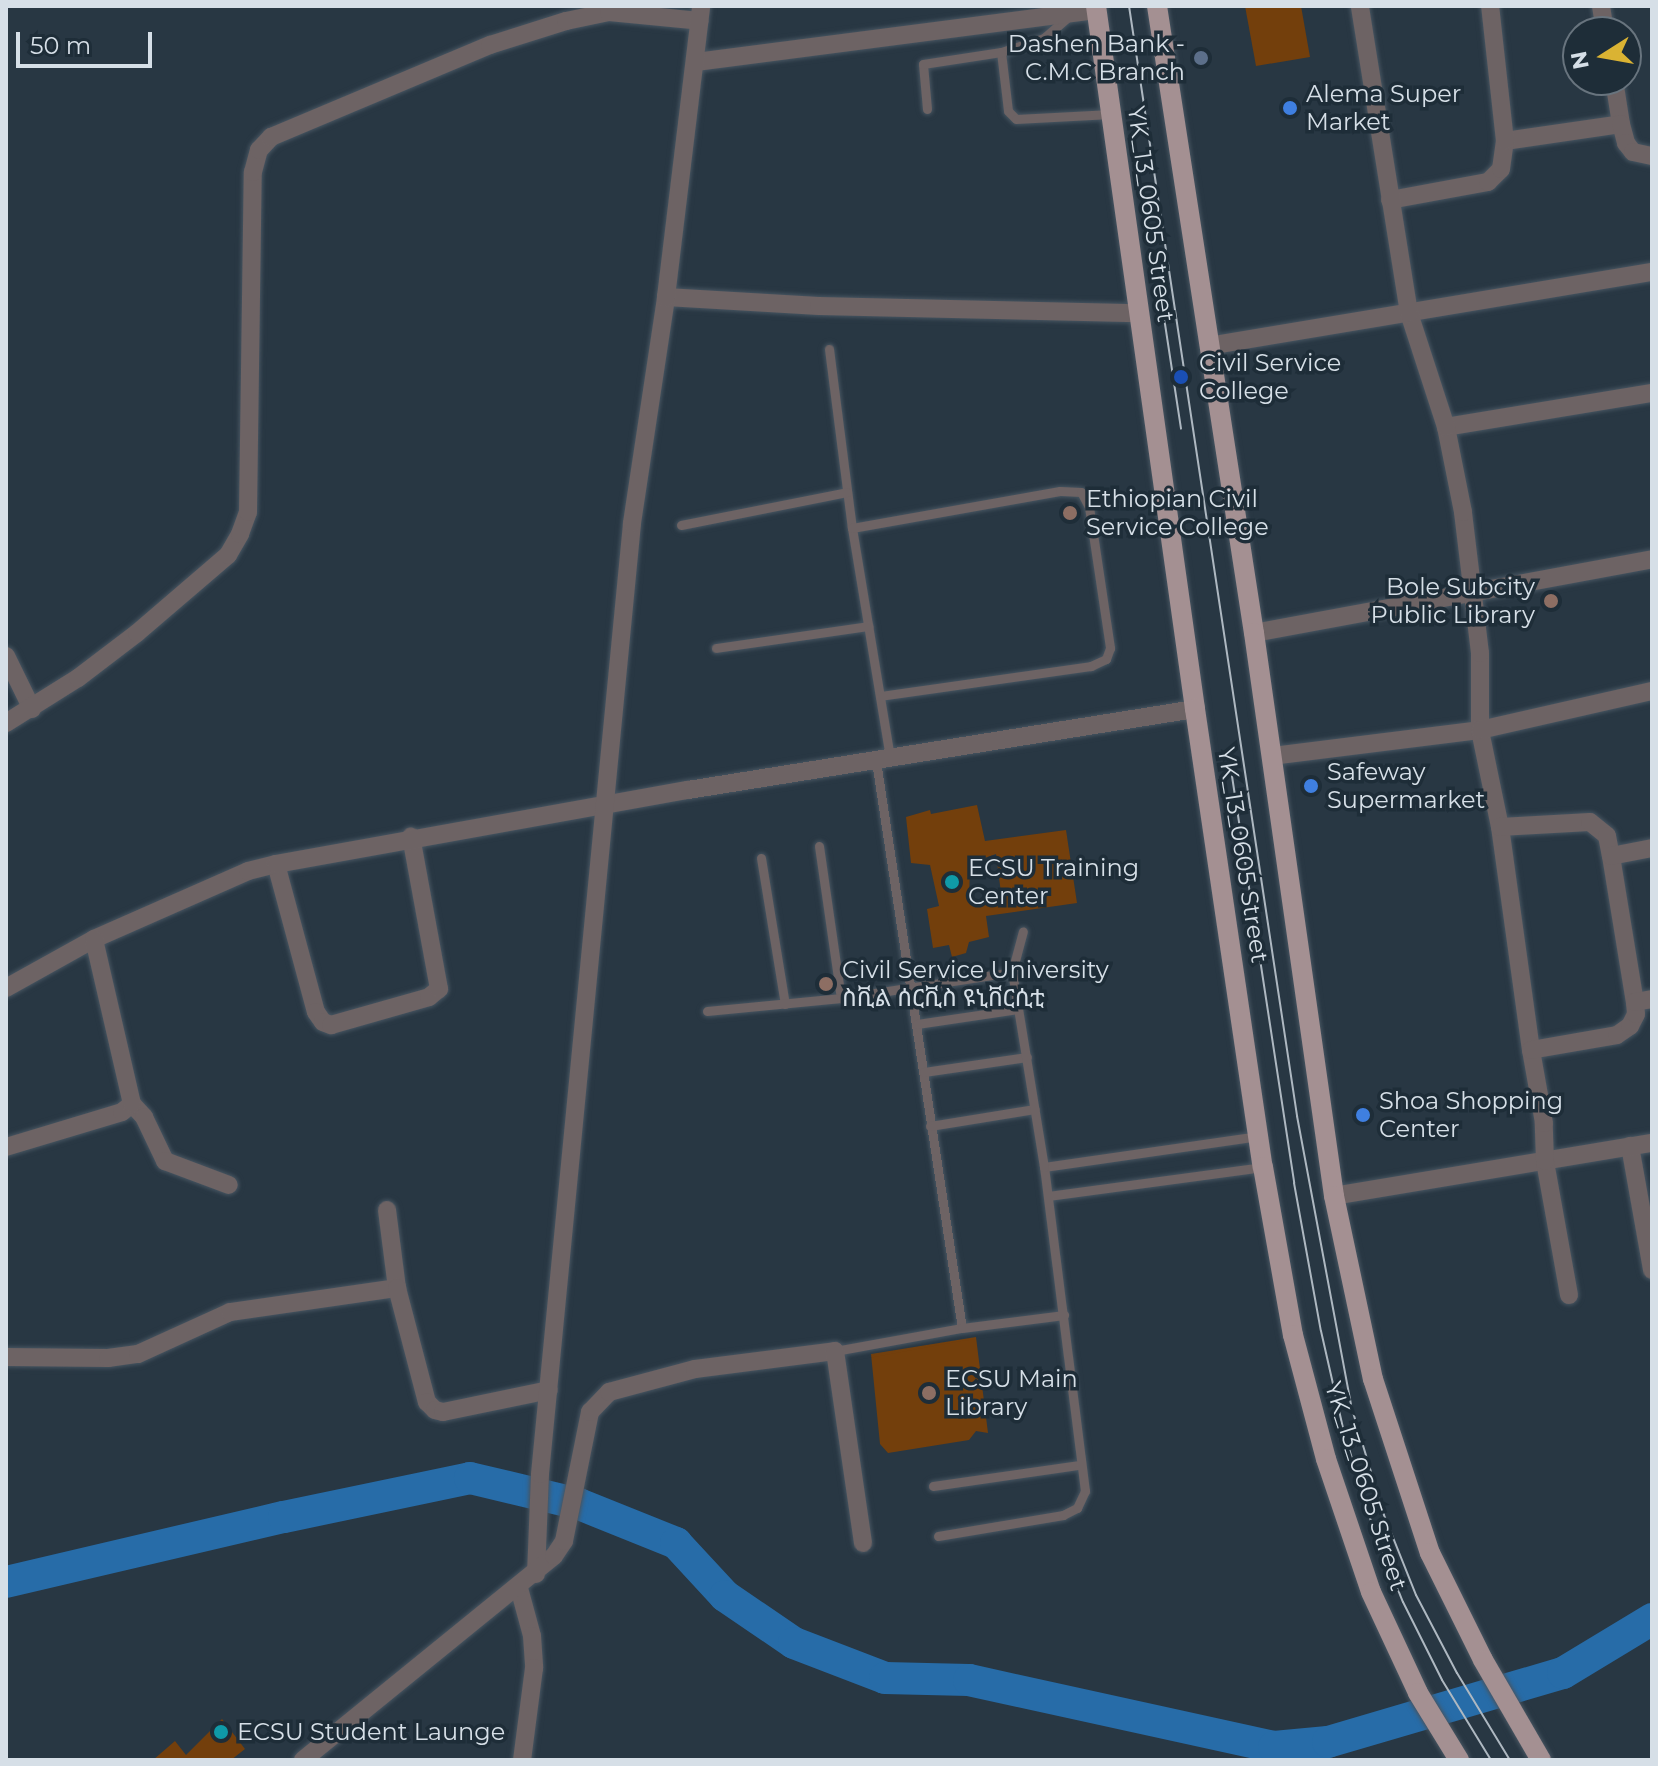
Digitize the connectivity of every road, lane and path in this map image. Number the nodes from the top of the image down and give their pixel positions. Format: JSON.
{"nodes":[{"id":1,"x":1157,"y":6,"type":"edge"},
{"id":2,"x":1360,"y":6,"type":"edge"},
{"id":3,"x":1490,"y":6,"type":"edge"},
{"id":4,"x":1096,"y":8,"type":"edge"},
{"id":5,"x":701,"y":13,"type":"edge"},
{"id":6,"x":1073,"y":13,"type":"junction"},
{"id":7,"x":1001,"y":52,"type":"junction"},
{"id":8,"x":696,"y":62,"type":"junction"},
{"id":9,"x":1617,"y":96,"type":"edge"},
{"id":10,"x":927,"y":109,"type":"dead end"},
{"id":11,"x":1111,"y":114,"type":"junction"},
{"id":12,"x":1621,"y":124,"type":"junction"},
{"id":13,"x":1505,"y":141,"type":"junction"},
{"id":14,"x":1652,"y":156,"type":"edge"},
{"id":15,"x":1390,"y":200,"type":"junction"},
{"id":16,"x":1652,"y":272,"type":"edge"},
{"id":17,"x":666,"y":297,"type":"junction"},
{"id":18,"x":1138,"y":313,"type":"junction"},
{"id":19,"x":1409,"y":313,"type":"junction"},
{"id":20,"x":1209,"y":346,"type":"junction"},
{"id":21,"x":829,"y":349,"type":"dead end"},
{"id":22,"x":1652,"y":393,"type":"edge"},
{"id":23,"x":1446,"y":427,"type":"junction"},
{"id":24,"x":847,"y":492,"type":"junction"},
{"id":25,"x":681,"y":525,"type":"dead end"},
{"id":26,"x":852,"y":528,"type":"junction"},
{"id":27,"x":1652,"y":559,"type":"edge"},
{"id":28,"x":1471,"y":590,"type":"junction"},
{"id":29,"x":868,"y":626,"type":"junction"},
{"id":30,"x":1254,"y":633,"type":"junction"},
{"id":31,"x":716,"y":648,"type":"dead end"},
{"id":32,"x":6,"y":656,"type":"edge"},
{"id":33,"x":1652,"y":691,"type":"edge"},
{"id":34,"x":880,"y":696,"type":"junction"},
{"id":35,"x":32,"y":709,"type":"junction"},
{"id":36,"x":1195,"y":709,"type":"junction"},
{"id":37,"x":6,"y":723,"type":"edge"},
{"id":38,"x":1480,"y":730,"type":"junction"},
{"id":39,"x":1272,"y":756,"type":"junction"},
{"id":40,"x":883,"y":760,"type":"junction"},
{"id":41,"x":602,"y":807,"type":"junction"},
{"id":42,"x":1500,"y":827,"type":"junction"},
{"id":43,"x":411,"y":837,"type":"junction"},
{"id":44,"x":819,"y":846,"type":"dead end"},
{"id":45,"x":1652,"y":848,"type":"edge"},
{"id":46,"x":1611,"y":856,"type":"junction"},
{"id":47,"x":761,"y":858,"type":"dead end"},
{"id":48,"x":276,"y":864,"type":"junction"},
{"id":49,"x":1023,"y":931,"type":"dead end"},
{"id":50,"x":94,"y":939,"type":"junction"},
{"id":51,"x":1012,"y":972,"type":"junction"},
{"id":52,"x":909,"y":987,"type":"junction"},
{"id":53,"x":6,"y":988,"type":"edge"},
{"id":54,"x":841,"y":998,"type":"junction"},
{"id":55,"x":1643,"y":1001,"type":"edge"},
{"id":56,"x":785,"y":1004,"type":"junction"},
{"id":57,"x":1018,"y":1009,"type":"junction"},
{"id":58,"x":707,"y":1011,"type":"dead end"},
{"id":59,"x":917,"y":1024,"type":"junction"},
{"id":60,"x":1531,"y":1050,"type":"junction"},
{"id":61,"x":1027,"y":1057,"type":"junction"},
{"id":62,"x":924,"y":1072,"type":"junction"},
{"id":63,"x":132,"y":1104,"type":"junction"},
{"id":64,"x":1035,"y":1109,"type":"junction"},
{"id":65,"x":930,"y":1126,"type":"junction"},
{"id":66,"x":1259,"y":1136,"type":"junction"},
{"id":67,"x":1652,"y":1143,"type":"edge"},
{"id":68,"x":1630,"y":1146,"type":"junction"},
{"id":69,"x":6,"y":1147,"type":"edge"},
{"id":70,"x":1545,"y":1161,"type":"junction"},
{"id":71,"x":1044,"y":1167,"type":"junction"},
{"id":72,"x":1263,"y":1167,"type":"junction"},
{"id":73,"x":229,"y":1185,"type":"dead end"},
{"id":74,"x":1048,"y":1196,"type":"junction"},
{"id":75,"x":1334,"y":1196,"type":"junction"},
{"id":76,"x":387,"y":1210,"type":"dead end"},
{"id":77,"x":1652,"y":1270,"type":"edge"},
{"id":78,"x":397,"y":1288,"type":"junction"},
{"id":79,"x":1569,"y":1295,"type":"dead end"},
{"id":80,"x":1064,"y":1315,"type":"junction"},
{"id":81,"x":962,"y":1328,"type":"junction"},
{"id":82,"x":835,"y":1351,"type":"junction"},
{"id":83,"x":6,"y":1357,"type":"edge"},
{"id":84,"x":549,"y":1390,"type":"junction"},
{"id":85,"x":1079,"y":1465,"type":"junction"},
{"id":86,"x":933,"y":1486,"type":"dead end"},
{"id":87,"x":938,"y":1536,"type":"dead end"},
{"id":88,"x":863,"y":1543,"type":"dead end"},
{"id":89,"x":536,"y":1574,"type":"junction"},
{"id":90,"x":519,"y":1588,"type":"junction"},
{"id":91,"x":303,"y":1760,"type":"edge"},
{"id":92,"x":522,"y":1760,"type":"edge"},
{"id":93,"x":1459,"y":1760,"type":"edge"},
{"id":94,"x":1541,"y":1760,"type":"edge"}],
"edges":[{"from":1,"to":20,"type":"main road","name":"YK_13_0605 Street"},
{"from":2,"to":15,"type":"street"},
{"from":3,"to":13,"type":"street"},
{"from":4,"to":6,"type":"street"},
{"from":4,"to":11,"type":"main road","name":"YK_13_0605 Street"},
{"from":5,"to":8,"type":"street"},
{"from":5,"to":35,"type":"street"},
{"from":6,"to":7,"type":"lane"},
{"from":6,"to":8,"type":"street"},
{"from":7,"to":10,"type":"lane"},
{"from":7,"to":11,"type":"lane"},
{"from":8,"to":17,"type":"street"},
{"from":9,"to":12,"type":"street"},
{"from":11,"to":18,"type":"main road","name":"YK_13_0605 Street"},
{"from":12,"to":13,"type":"street"},
{"from":12,"to":14,"type":"street"},
{"from":13,"to":15,"type":"street"},
{"from":15,"to":19,"type":"street"},
{"from":16,"to":19,"type":"street"},
{"from":17,"to":18,"type":"street"},
{"from":17,"to":41,"type":"street"},
{"from":18,"to":36,"type":"main road","name":"YK_13_0605 Street"},
{"from":19,"to":20,"type":"street"},
{"from":19,"to":23,"type":"street"},
{"from":20,"to":30,"type":"main road","name":"YK_13_0605 Street"},
{"from":21,"to":24,"type":"lane"},
{"from":22,"to":23,"type":"street"},
{"from":23,"to":28,"type":"street"},
{"from":24,"to":25,"type":"lane"},
{"from":24,"to":26,"type":"lane"},
{"from":26,"to":29,"type":"lane"},
{"from":26,"to":34,"type":"lane"},
{"from":27,"to":28,"type":"street"},
{"from":28,"to":30,"type":"street"},
{"from":28,"to":38,"type":"street"},
{"from":29,"to":31,"type":"lane"},
{"from":29,"to":34,"type":"lane"},
{"from":30,"to":39,"type":"main road","name":"YK_13_0605 Street"},
{"from":32,"to":35,"type":"street"},
{"from":33,"to":38,"type":"street"},
{"from":34,"to":40,"type":"lane"},
{"from":35,"to":37,"type":"street"},
{"from":36,"to":40,"type":"street"},
{"from":36,"to":66,"type":"main road","name":"YK_13_0605 Street"},
{"from":38,"to":39,"type":"street"},
{"from":38,"to":42,"type":"street"},
{"from":39,"to":75,"type":"main road","name":"YK_13_0605 Street"},
{"from":40,"to":41,"type":"street"},
{"from":40,"to":52,"type":"lane"},
{"from":41,"to":43,"type":"street"},
{"from":41,"to":84,"type":"street"},
{"from":42,"to":46,"type":"street"},
{"from":42,"to":60,"type":"street"},
{"from":43,"to":48,"type":"street"},
{"from":43,"to":48,"type":"street"},
{"from":44,"to":54,"type":"lane"},
{"from":45,"to":46,"type":"street"},
{"from":46,"to":55,"type":"street"},
{"from":47,"to":56,"type":"lane"},
{"from":48,"to":50,"type":"street"},
{"from":49,"to":51,"type":"lane"},
{"from":50,"to":53,"type":"street"},
{"from":50,"to":63,"type":"street"},
{"from":51,"to":52,"type":"lane"},
{"from":51,"to":57,"type":"lane"},
{"from":52,"to":54,"type":"lane"},
{"from":52,"to":59,"type":"lane"},
{"from":54,"to":56,"type":"lane"},
{"from":55,"to":60,"type":"street"},
{"from":56,"to":58,"type":"lane"},
{"from":57,"to":59,"type":"lane"},
{"from":57,"to":61,"type":"lane"},
{"from":59,"to":62,"type":"lane"},
{"from":60,"to":70,"type":"street"},
{"from":61,"to":62,"type":"lane"},
{"from":61,"to":64,"type":"lane"},
{"from":62,"to":65,"type":"lane"},
{"from":63,"to":69,"type":"street"},
{"from":63,"to":73,"type":"street"},
{"from":64,"to":65,"type":"lane"},
{"from":64,"to":71,"type":"lane"},
{"from":65,"to":81,"type":"lane"},
{"from":66,"to":71,"type":"lane"},
{"from":66,"to":72,"type":"main road","name":"YK_13_0605 Street"},
{"from":67,"to":68,"type":"street"},
{"from":68,"to":70,"type":"street"},
{"from":68,"to":77,"type":"street"},
{"from":70,"to":75,"type":"street"},
{"from":70,"to":79,"type":"street"},
{"from":71,"to":74,"type":"lane"},
{"from":72,"to":74,"type":"lane"},
{"from":72,"to":93,"type":"main road","name":"YK_13_0605 Street"},
{"from":74,"to":80,"type":"lane"},
{"from":75,"to":94,"type":"main road","name":"YK_13_0605 Street"},
{"from":76,"to":78,"type":"street"},
{"from":78,"to":83,"type":"street"},
{"from":78,"to":84,"type":"street"},
{"from":80,"to":81,"type":"lane"},
{"from":80,"to":85,"type":"lane"},
{"from":81,"to":82,"type":"lane"},
{"from":82,"to":88,"type":"street"},
{"from":82,"to":89,"type":"street"},
{"from":84,"to":89,"type":"street"},
{"from":85,"to":86,"type":"lane"},
{"from":85,"to":87,"type":"lane"},
{"from":89,"to":90,"type":"street"},
{"from":90,"to":91,"type":"street"},
{"from":90,"to":92,"type":"street"}]}
